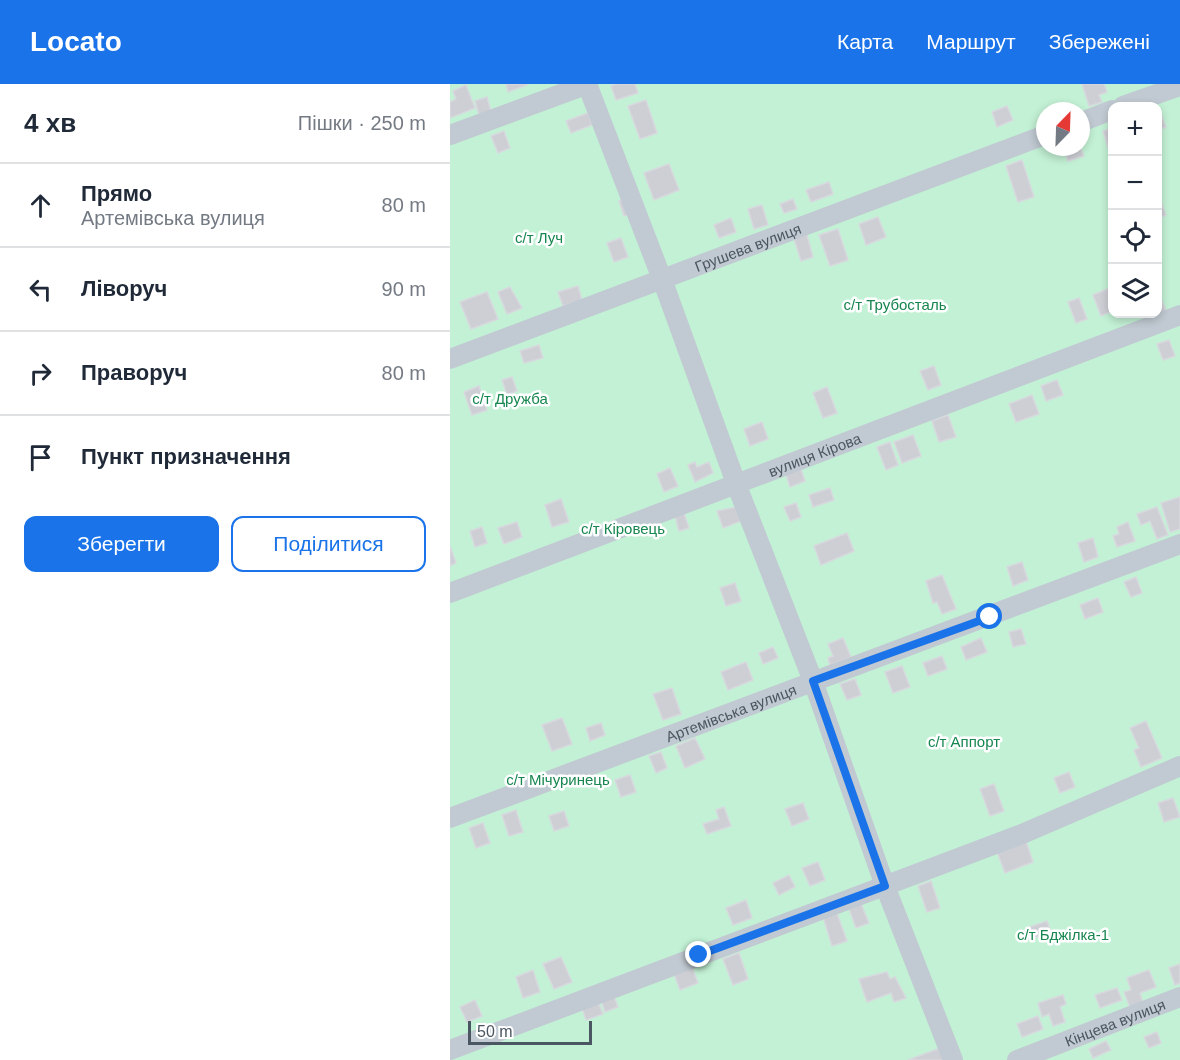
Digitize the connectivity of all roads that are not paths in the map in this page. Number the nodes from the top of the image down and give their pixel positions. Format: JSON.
{"nodes":[{"id":1,"x":587,"y":84,"type":"edge"},
{"id":2,"x":1180,"y":86,"type":"edge"},
{"id":3,"x":1134,"y":102,"type":"edge"},
{"id":4,"x":1108,"y":112,"type":"edge"},
{"id":5,"x":1090,"y":119,"type":"edge"},
{"id":6,"x":450,"y":135,"type":"edge"},
{"id":7,"x":1036,"y":138,"type":"edge"},
{"id":8,"x":662,"y":279,"type":"junction"},
{"id":9,"x":1180,"y":315,"type":"edge"},
{"id":10,"x":450,"y":359,"type":"edge"},
{"id":11,"x":737,"y":486,"type":"junction"},
{"id":12,"x":1180,"y":544,"type":"edge"},
{"id":13,"x":450,"y":593,"type":"edge"},
{"id":14,"x":813,"y":681,"type":"junction"},
{"id":15,"x":1180,"y":766,"type":"edge"},
{"id":16,"x":450,"y":818,"type":"edge"},
{"id":17,"x":885,"y":886,"type":"junction"},
{"id":18,"x":1180,"y":997,"type":"edge"},
{"id":19,"x":450,"y":1050,"type":"edge"},
{"id":20,"x":953,"y":1060,"type":"edge"},
{"id":21,"x":1017,"y":1060,"type":"edge"}],
"edges":[{"from":1,"to":6,"type":"street"},
{"from":1,"to":8,"type":"street"},
{"from":2,"to":3,"type":"street"},
{"from":4,"to":5,"type":"street"},
{"from":7,"to":8,"type":"street","name":"Грушева вулиця"},
{"from":8,"to":10,"type":"street","name":"Грушева вулиця"},
{"from":8,"to":11,"type":"street"},
{"from":9,"to":11,"type":"street","name":"вулиця Кірова"},
{"from":11,"to":13,"type":"street","name":"вулиця Кірова"},
{"from":11,"to":14,"type":"street"},
{"from":12,"to":14,"type":"street","name":"Артемівська вулиця"},
{"from":14,"to":16,"type":"street","name":"Артемівська вулиця"},
{"from":14,"to":17,"type":"street"},
{"from":15,"to":17,"type":"street"},
{"from":17,"to":19,"type":"street"},
{"from":17,"to":20,"type":"street"},
{"from":18,"to":21,"type":"street","name":"Кінцева вулиця"}]}
